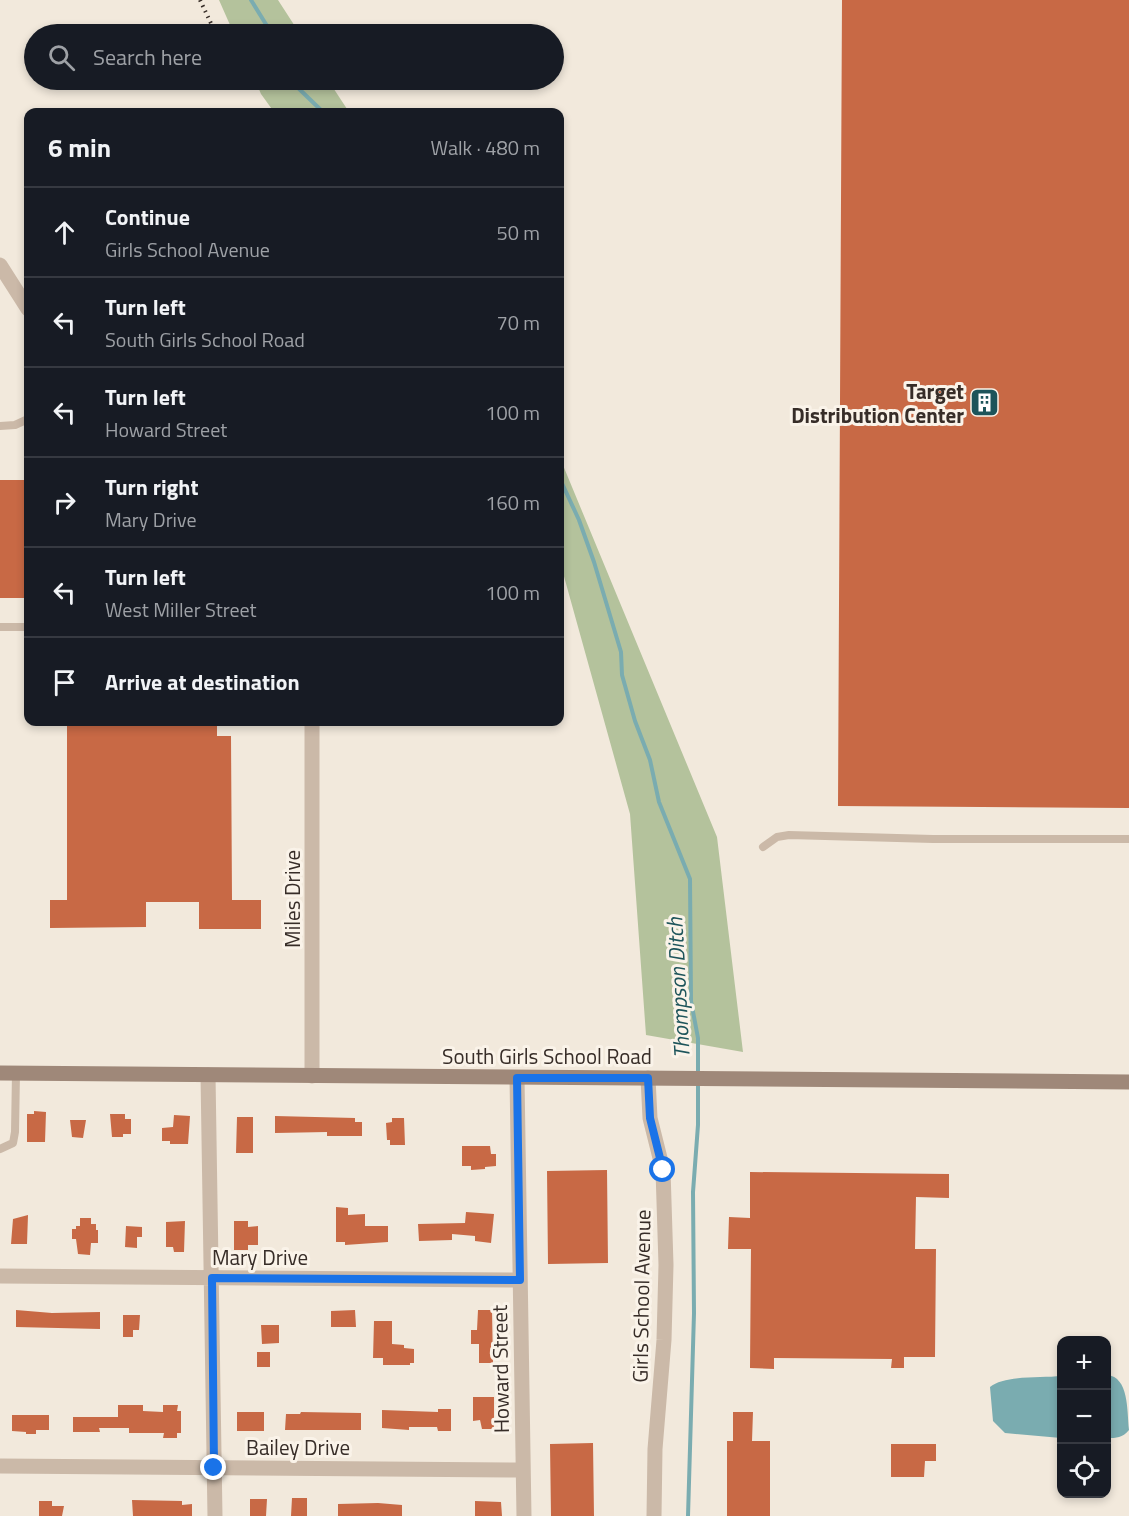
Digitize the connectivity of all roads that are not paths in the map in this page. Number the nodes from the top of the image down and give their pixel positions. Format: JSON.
{"nodes":[{"id":1,"x":0,"y":265,"type":"edge"},
{"id":2,"x":24,"y":303,"type":"edge"},
{"id":3,"x":24,"y":421,"type":"edge"},
{"id":4,"x":0,"y":426,"type":"edge"},
{"id":5,"x":0,"y":627,"type":"edge"},
{"id":6,"x":24,"y":627,"type":"edge"},
{"id":7,"x":312,"y":726,"type":"edge"},
{"id":8,"x":1129,"y":838,"type":"edge"},
{"id":9,"x":763,"y":847,"type":"dead end"},
{"id":10,"x":8,"y":1073,"type":"edge"},
{"id":11,"x":208,"y":1076,"type":"junction"},
{"id":12,"x":312,"y":1076,"type":"junction"},
{"id":13,"x":517,"y":1078,"type":"junction"},
{"id":14,"x":648,"y":1078,"type":"junction"},
{"id":15,"x":1129,"y":1082,"type":"edge"},
{"id":16,"x":0,"y":1149,"type":"edge"},
{"id":17,"x":0,"y":1276,"type":"edge"},
{"id":18,"x":212,"y":1278,"type":"junction"},
{"id":19,"x":520,"y":1280,"type":"junction"},
{"id":20,"x":0,"y":1466,"type":"edge"},
{"id":21,"x":214,"y":1468,"type":"junction"},
{"id":22,"x":523,"y":1470,"type":"junction"},
{"id":23,"x":215,"y":1516,"type":"edge"},
{"id":24,"x":524,"y":1516,"type":"edge"},
{"id":25,"x":654,"y":1516,"type":"edge"}],
"edges":[{"from":1,"to":2,"type":"street"},
{"from":3,"to":4,"type":"lane"},
{"from":5,"to":6,"type":"lane"},
{"from":7,"to":12,"type":"street","name":"Miles Drive"},
{"from":8,"to":9,"type":"lane"},
{"from":10,"to":11,"type":"main road","name":"South Girls School Road"},
{"from":10,"to":16,"type":"lane"},
{"from":11,"to":12,"type":"main road","name":"South Girls School Road"},
{"from":11,"to":18,"type":"street"},
{"from":12,"to":13,"type":"main road","name":"South Girls School Road"},
{"from":13,"to":14,"type":"main road","name":"South Girls School Road"},
{"from":13,"to":19,"type":"street","name":"Howard Street"},
{"from":14,"to":15,"type":"main road","name":"South Girls School Road"},
{"from":14,"to":25,"type":"street","name":"Girls School Avenue"},
{"from":17,"to":18,"type":"street","name":"Mary Drive"},
{"from":18,"to":19,"type":"street","name":"Mary Drive"},
{"from":18,"to":21,"type":"street"},
{"from":19,"to":22,"type":"street","name":"Howard Street"},
{"from":20,"to":21,"type":"street","name":"Bailey Drive"},
{"from":21,"to":22,"type":"street","name":"Bailey Drive"},
{"from":21,"to":23,"type":"street"},
{"from":22,"to":24,"type":"street","name":"Howard Street"}]}
